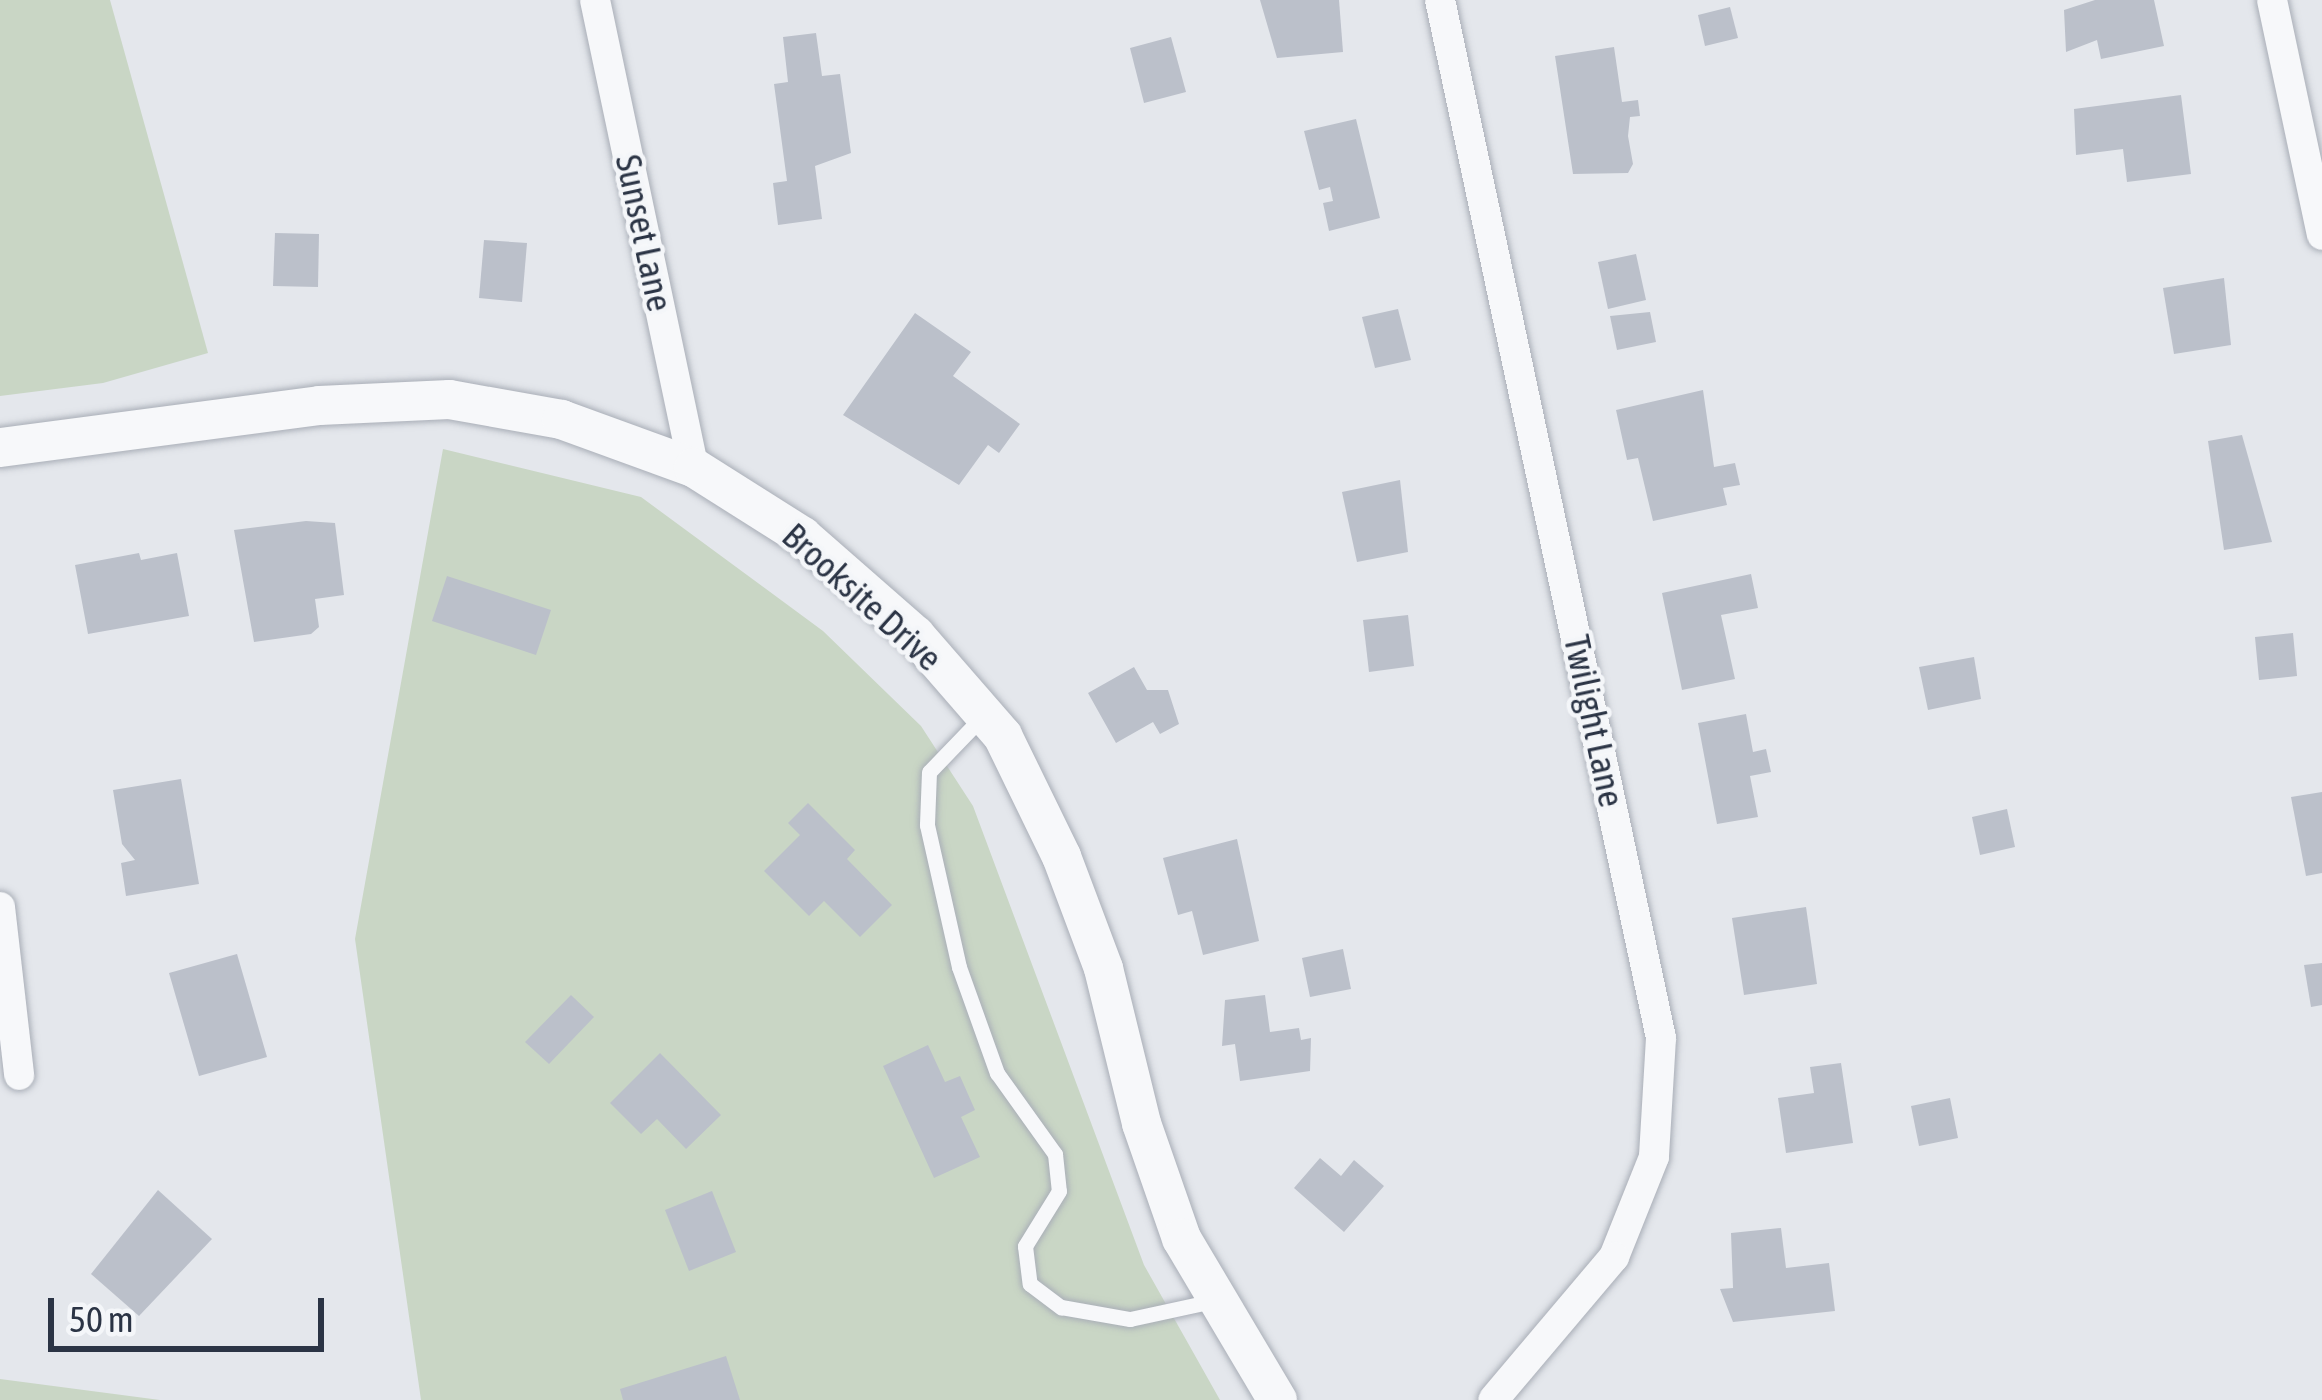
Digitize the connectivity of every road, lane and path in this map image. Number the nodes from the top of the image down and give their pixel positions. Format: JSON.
{"nodes":[{"id":1,"x":595,"y":0,"type":"edge"},
{"id":2,"x":1440,"y":0,"type":"edge"},
{"id":3,"x":2272,"y":0,"type":"edge"},
{"id":4,"x":2322,"y":235,"type":"edge"},
{"id":5,"x":0,"y":447,"type":"edge"},
{"id":6,"x":693,"y":466,"type":"junction"},
{"id":7,"x":984,"y":715,"type":"junction"},
{"id":8,"x":0,"y":908,"type":"edge"},
{"id":9,"x":19,"y":1075,"type":"dead end"},
{"id":10,"x":1215,"y":1300,"type":"junction"},
{"id":11,"x":1277,"y":1400,"type":"edge"},
{"id":12,"x":1493,"y":1400,"type":"edge"}],
"edges":[{"from":1,"to":6,"type":"street","name":"Sunset Lane"},
{"from":2,"to":12,"type":"street","name":"Twilight Lane"},
{"from":3,"to":4,"type":"street"},
{"from":5,"to":6,"type":"street","name":"Brooksite Drive"},
{"from":6,"to":7,"type":"street","name":"Brooksite Drive"},
{"from":7,"to":10,"type":"street","name":"Brooksite Drive"},
{"from":7,"to":10,"type":"lane"},
{"from":8,"to":9,"type":"street"},
{"from":10,"to":11,"type":"street","name":"Brooksite Drive"}]}
